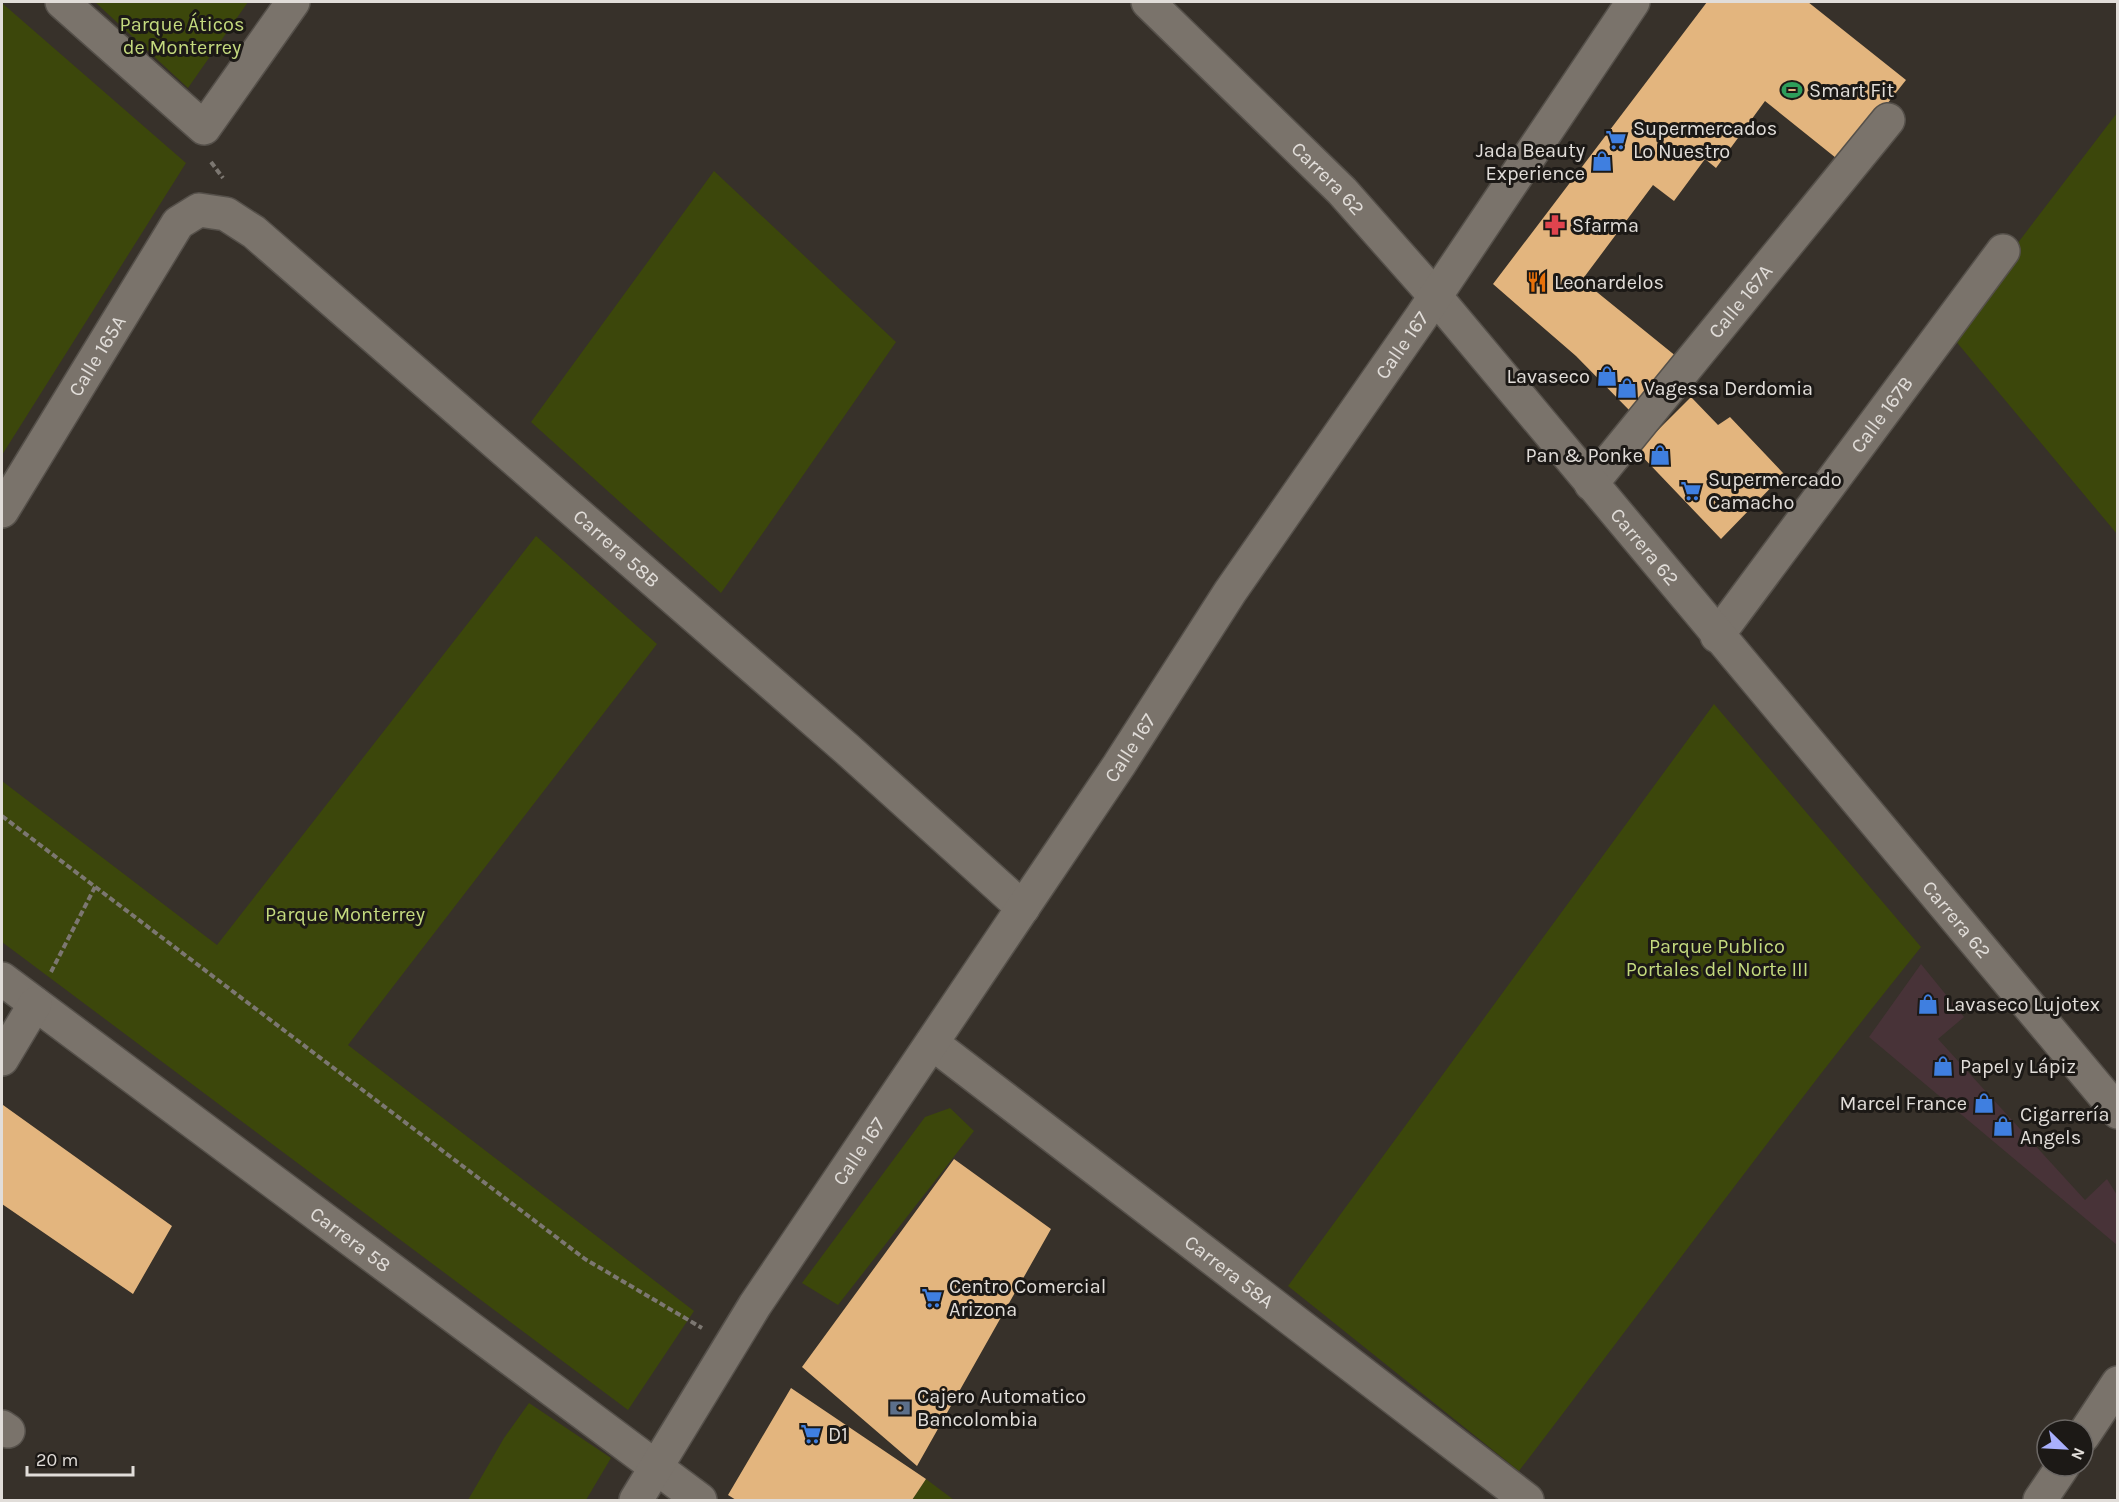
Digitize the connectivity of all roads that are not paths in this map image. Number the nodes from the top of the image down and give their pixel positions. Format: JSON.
{"nodes":[{"id":1,"x":62,"y":2,"type":"edge"},
{"id":2,"x":293,"y":2,"type":"edge"},
{"id":3,"x":1148,"y":2,"type":"edge"},
{"id":4,"x":1633,"y":2,"type":"edge"},
{"id":5,"x":1888,"y":120,"type":"dead end"},
{"id":6,"x":212,"y":212,"type":"joint"},
{"id":7,"x":2003,"y":251,"type":"dead end"},
{"id":8,"x":1435,"y":296,"type":"junction"},
{"id":9,"x":1591,"y":484,"type":"junction"},
{"id":10,"x":2,"y":511,"type":"edge"},
{"id":11,"x":1717,"y":636,"type":"junction"},
{"id":12,"x":1023,"y":908,"type":"junction"},
{"id":13,"x":2,"y":979,"type":"edge"},
{"id":14,"x":35,"y":1004,"type":"junction"},
{"id":15,"x":932,"y":1043,"type":"junction"},
{"id":16,"x":2,"y":1059,"type":"edge"},
{"id":17,"x":2118,"y":1112,"type":"edge"},
{"id":18,"x":2118,"y":1383,"type":"edge"},
{"id":19,"x":2095,"y":1418,"type":"edge"},
{"id":20,"x":655,"y":1467,"type":"junction"},
{"id":21,"x":2055,"y":1478,"type":"edge"},
{"id":22,"x":636,"y":1500,"type":"edge"},
{"id":23,"x":700,"y":1500,"type":"edge"},
{"id":24,"x":1527,"y":1500,"type":"edge"},
{"id":25,"x":2040,"y":1500,"type":"edge"}],
"edges":[{"from":1,"to":2,"type":"street"},
{"from":3,"to":8,"type":"street","name":"Carrera 62"},
{"from":4,"to":8,"type":"street","name":"Calle 167"},
{"from":5,"to":9,"type":"street","name":"Calle 167A"},
{"from":6,"to":10,"type":"street","name":"Calle 165A"},
{"from":6,"to":12,"type":"street","name":"Carrera 58B"},
{"from":7,"to":11,"type":"street","name":"Calle 167B"},
{"from":8,"to":9,"type":"street","name":"Carrera 62"},
{"from":8,"to":12,"type":"street","name":"Calle 167"},
{"from":9,"to":11,"type":"street","name":"Carrera 62"},
{"from":11,"to":17,"type":"street","name":"Carrera 62"},
{"from":12,"to":15,"type":"street","name":"Calle 167"},
{"from":13,"to":14,"type":"street","name":"Carrera 58"},
{"from":14,"to":16,"type":"street"},
{"from":14,"to":20,"type":"street","name":"Carrera 58"},
{"from":15,"to":20,"type":"street","name":"Calle 167"},
{"from":15,"to":24,"type":"street","name":"Carrera 58A"},
{"from":18,"to":19,"type":"street"},
{"from":20,"to":22,"type":"street","name":"Calle 167"},
{"from":20,"to":23,"type":"street","name":"Carrera 58"},
{"from":21,"to":25,"type":"street"}]}
